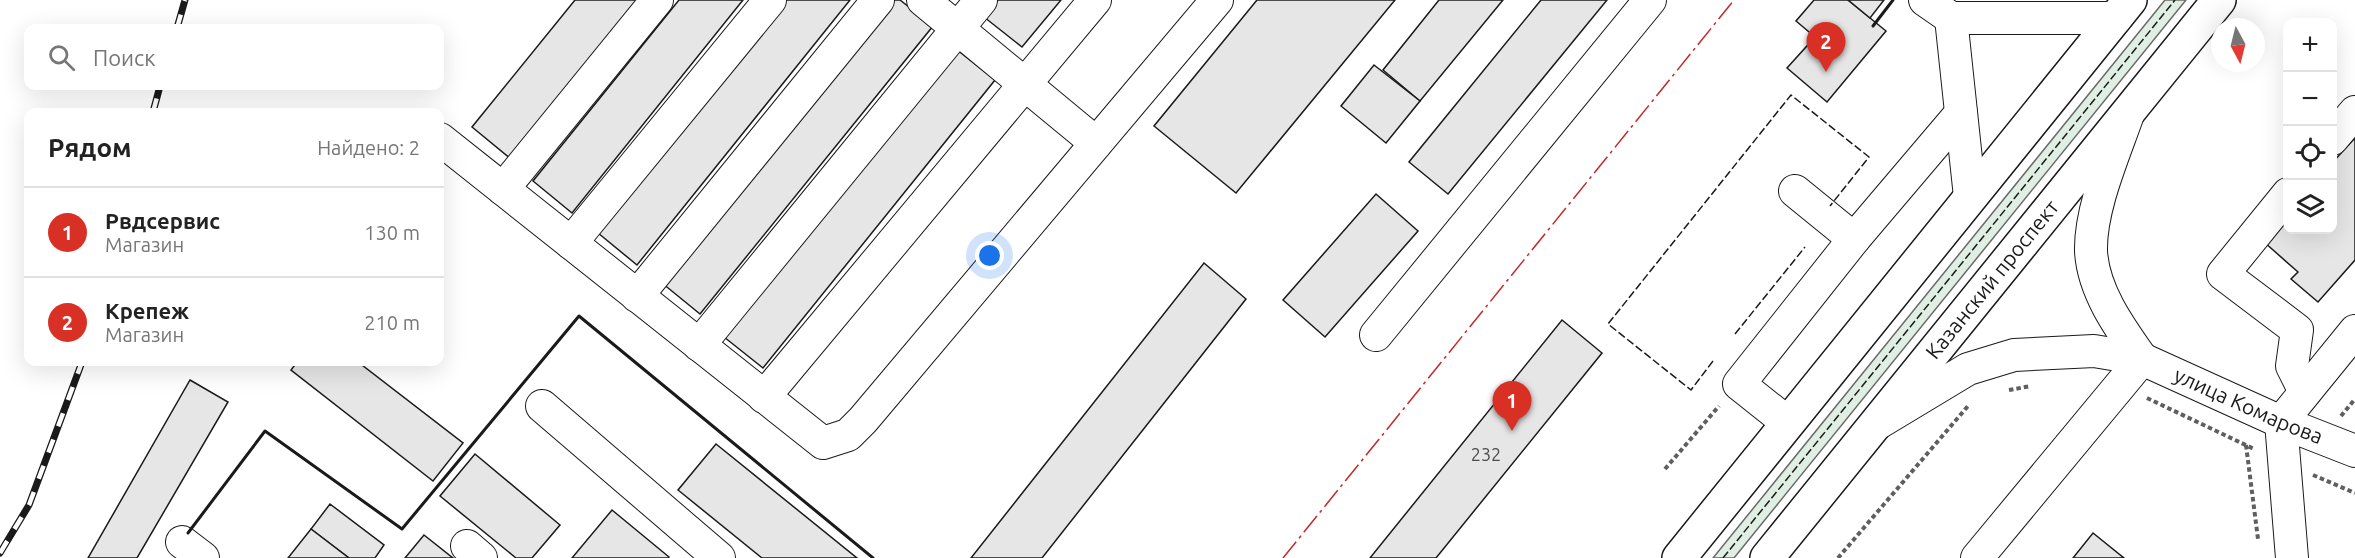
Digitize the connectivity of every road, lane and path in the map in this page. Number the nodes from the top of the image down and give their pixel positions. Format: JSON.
{"nodes":[{"id":1,"x":657,"y":0,"type":"edge"},
{"id":2,"x":770,"y":0,"type":"edge"},
{"id":3,"x":878,"y":0,"type":"edge"},
{"id":4,"x":923,"y":0,"type":"edge"},
{"id":5,"x":981,"y":0,"type":"edge"},
{"id":6,"x":1095,"y":0,"type":"edge"},
{"id":7,"x":1217,"y":0,"type":"edge"},
{"id":8,"x":1650,"y":0,"type":"edge"},
{"id":9,"x":1926,"y":0,"type":"edge"},
{"id":10,"x":2219,"y":0,"type":"edge"},
{"id":11,"x":2123,"y":9,"type":"edge"},
{"id":12,"x":1951,"y":18,"type":"junction"},
{"id":13,"x":958,"y":28,"type":"junction"},
{"id":14,"x":1025,"y":84,"type":"junction"},
{"id":15,"x":2130,"y":110,"type":"junction"},
{"id":16,"x":2355,"y":112,"type":"edge"},
{"id":17,"x":1961,"y":113,"type":"junction"},
{"id":18,"x":2337,"y":133,"type":"edge"},
{"id":19,"x":444,"y":142,"type":"edge"},
{"id":20,"x":1096,"y":143,"type":"junction"},
{"id":21,"x":503,"y":189,"type":"junction"},
{"id":22,"x":1795,"y":191,"type":"dead end"},
{"id":23,"x":1971,"y":197,"type":"junction"},
{"id":24,"x":2283,"y":200,"type":"edge"},
{"id":25,"x":1854,"y":239,"type":"junction"},
{"id":26,"x":571,"y":243,"type":"junction"},
{"id":27,"x":637,"y":296,"type":"junction"},
{"id":28,"x":2355,"y":331,"type":"edge"},
{"id":29,"x":1376,"y":335,"type":"dead end"},
{"id":30,"x":699,"y":345,"type":"junction"},
{"id":31,"x":2142,"y":359,"type":"junction"},
{"id":32,"x":1739,"y":384,"type":"junction"},
{"id":33,"x":2305,"y":392,"type":"junction"},
{"id":34,"x":764,"y":397,"type":"junction"},
{"id":35,"x":542,"y":406,"type":"dead end"},
{"id":36,"x":2281,"y":422,"type":"junction"},
{"id":37,"x":1788,"y":423,"type":"junction"},
{"id":38,"x":1879,"y":423,"type":"junction"},
{"id":39,"x":2246,"y":445,"type":"dead end"},
{"id":40,"x":2355,"y":451,"type":"edge"},
{"id":41,"x":1665,"y":469,"type":"dead end"},
{"id":42,"x":2259,"y":547,"type":"dead end"},
{"id":43,"x":719,"y":558,"type":"edge"},
{"id":44,"x":1678,"y":558,"type":"edge"},
{"id":45,"x":1767,"y":558,"type":"edge"},
{"id":46,"x":1977,"y":558,"type":"edge"},
{"id":47,"x":2292,"y":558,"type":"edge"}],
"edges":[{"from":1,"to":21,"type":"street"},
{"from":2,"to":26,"type":"street"},
{"from":3,"to":27,"type":"street"},
{"from":4,"to":13,"type":"street"},
{"from":5,"to":13,"type":"street"},
{"from":6,"to":14,"type":"street"},
{"from":7,"to":20,"type":"street"},
{"from":8,"to":29,"type":"street"},
{"from":9,"to":12,"type":"street"},
{"from":10,"to":15,"type":"main road","name":"Казанский проспект"},
{"from":11,"to":12,"type":"street"},
{"from":11,"to":23,"type":"main road"},
{"from":12,"to":17,"type":"street"},
{"from":13,"to":14,"type":"street"},
{"from":13,"to":30,"type":"street"},
{"from":14,"to":20,"type":"street"},
{"from":14,"to":34,"type":"street"},
{"from":15,"to":31,"type":"street"},
{"from":15,"to":38,"type":"main road","name":"Казанский проспект"},
{"from":16,"to":18,"type":"street"},
{"from":17,"to":23,"type":"street"},
{"from":17,"to":25,"type":"street"},
{"from":19,"to":21,"type":"street"},
{"from":20,"to":34,"type":"street"},
{"from":21,"to":26,"type":"street"},
{"from":22,"to":25,"type":"street"},
{"from":23,"to":37,"type":"main road"},
{"from":24,"to":33,"type":"street"},
{"from":25,"to":32,"type":"street"},
{"from":26,"to":27,"type":"street"},
{"from":27,"to":30,"type":"street"},
{"from":28,"to":33,"type":"street"},
{"from":30,"to":34,"type":"street"},
{"from":31,"to":36,"type":"street","name":"улица Комарова"},
{"from":31,"to":38,"type":"street","name":"улица Комарова"},
{"from":31,"to":46,"type":"street"},
{"from":32,"to":37,"type":"street"},
{"from":32,"to":41,"type":"path"},
{"from":33,"to":36,"type":"street"},
{"from":35,"to":43,"type":"street"},
{"from":36,"to":40,"type":"street","name":"улица Комарова"},
{"from":36,"to":47,"type":"street"},
{"from":37,"to":44,"type":"main road"},
{"from":38,"to":45,"type":"main road","name":"Казанский проспект"},
{"from":39,"to":42,"type":"path"}]}
